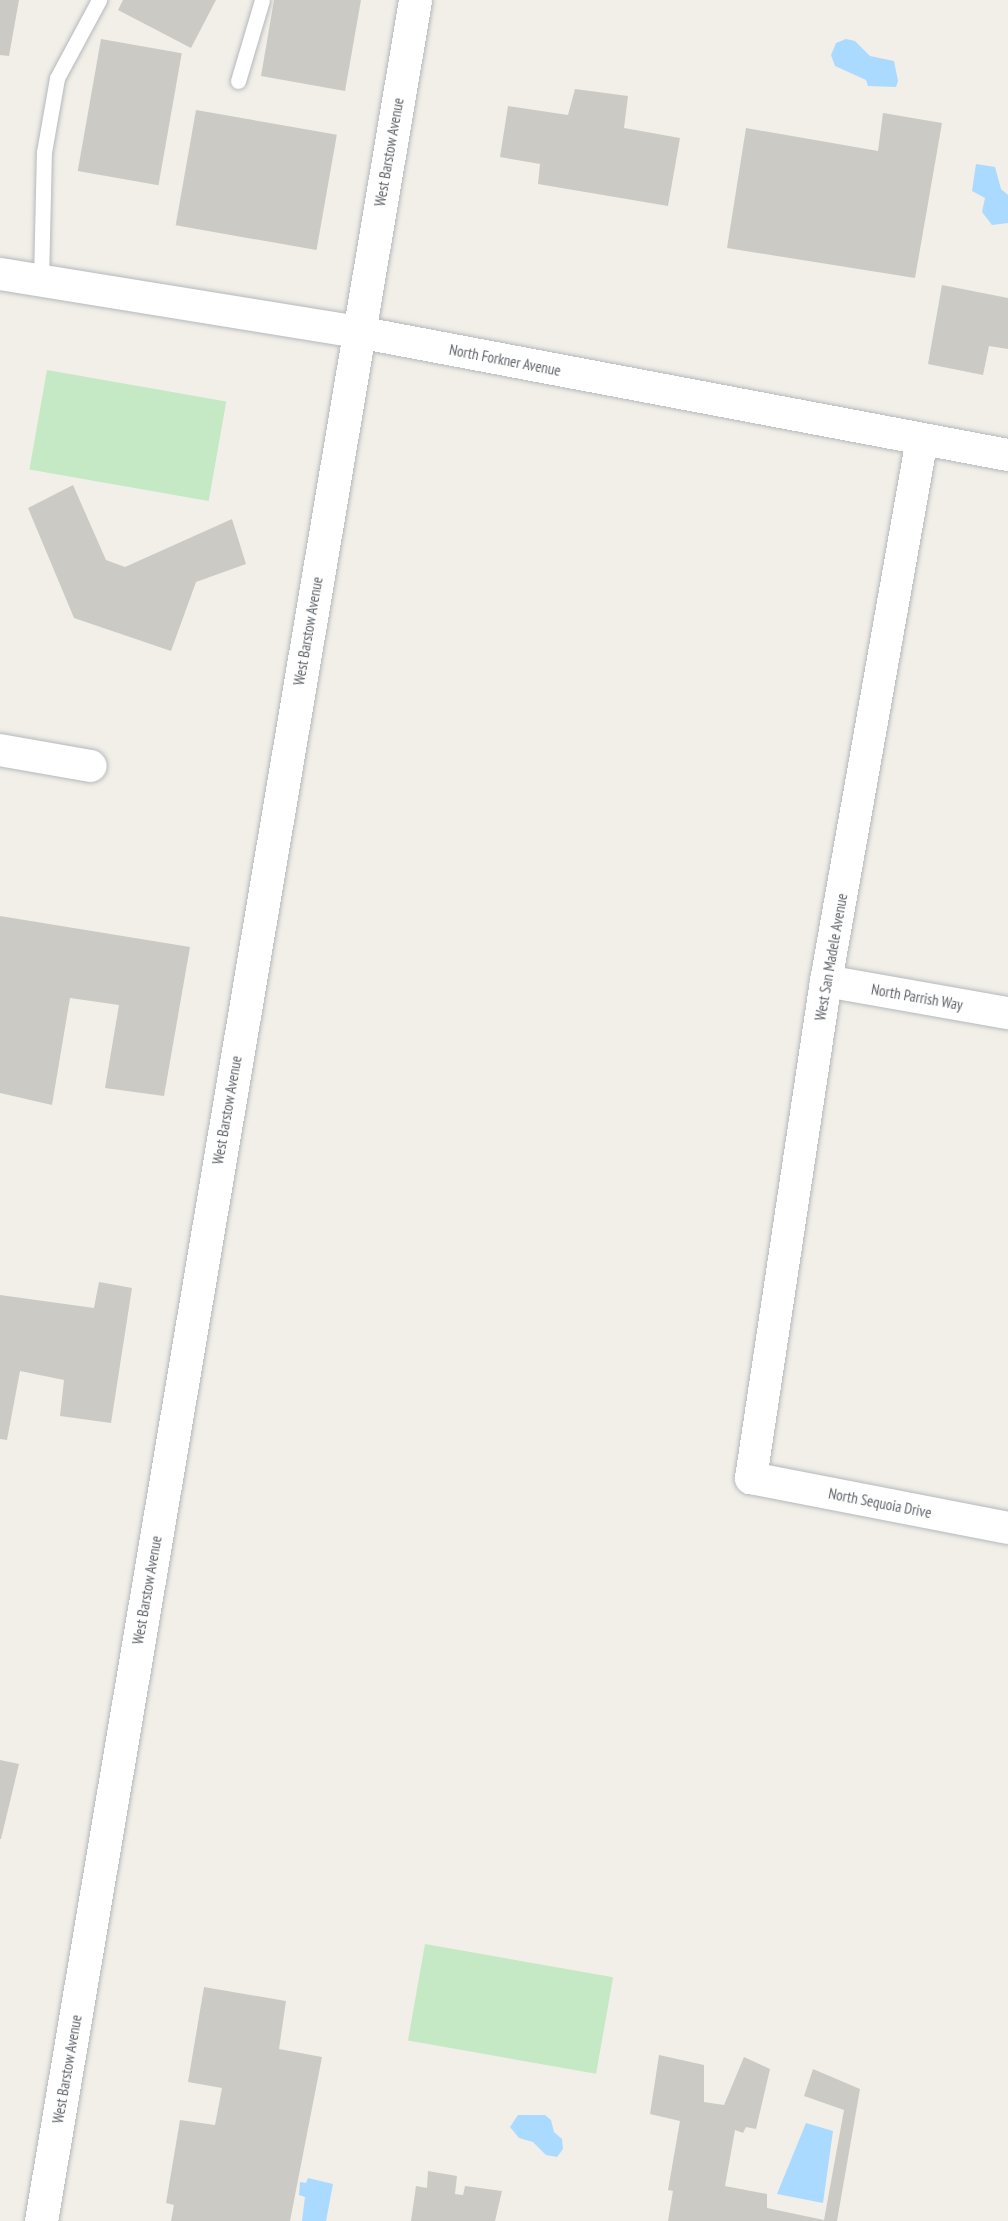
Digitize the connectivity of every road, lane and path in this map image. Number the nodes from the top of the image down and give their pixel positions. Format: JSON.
{"nodes":[{"id":1,"x":99,"y":0,"type":"edge"},
{"id":2,"x":262,"y":0,"type":"edge"},
{"id":3,"x":415,"y":0,"type":"edge"},
{"id":4,"x":238,"y":81,"type":"dead end"},
{"id":5,"x":0,"y":274,"type":"edge"},
{"id":6,"x":41,"y":281,"type":"junction"},
{"id":7,"x":358,"y":332,"type":"junction"},
{"id":8,"x":922,"y":439,"type":"junction"},
{"id":9,"x":1008,"y":455,"type":"edge"},
{"id":10,"x":0,"y":750,"type":"edge"},
{"id":11,"x":91,"y":766,"type":"dead end"},
{"id":12,"x":826,"y":981,"type":"junction"},
{"id":13,"x":1008,"y":1013,"type":"edge"},
{"id":14,"x":751,"y":1478,"type":"joint"},
{"id":15,"x":1008,"y":1528,"type":"edge"},
{"id":16,"x":41,"y":2221,"type":"edge"}],
"edges":[{"from":1,"to":6,"type":"lane"},
{"from":2,"to":4,"type":"lane"},
{"from":3,"to":7,"type":"street","name":"West Barstow Avenue"},
{"from":5,"to":6,"type":"street","name":"North Forkner Avenue"},
{"from":6,"to":7,"type":"street","name":"North Forkner Avenue"},
{"from":7,"to":8,"type":"street","name":"North Forkner Avenue"},
{"from":7,"to":16,"type":"street","name":"West Barstow Avenue"},
{"from":8,"to":9,"type":"street","name":"North Forkner Avenue"},
{"from":8,"to":12,"type":"street","name":"West San Madele Avenue"},
{"from":10,"to":11,"type":"street"},
{"from":12,"to":13,"type":"street","name":"North Parrish Way"},
{"from":12,"to":14,"type":"street","name":"West San Madele Avenue"},
{"from":14,"to":15,"type":"street","name":"North Sequoia Drive"}]}
